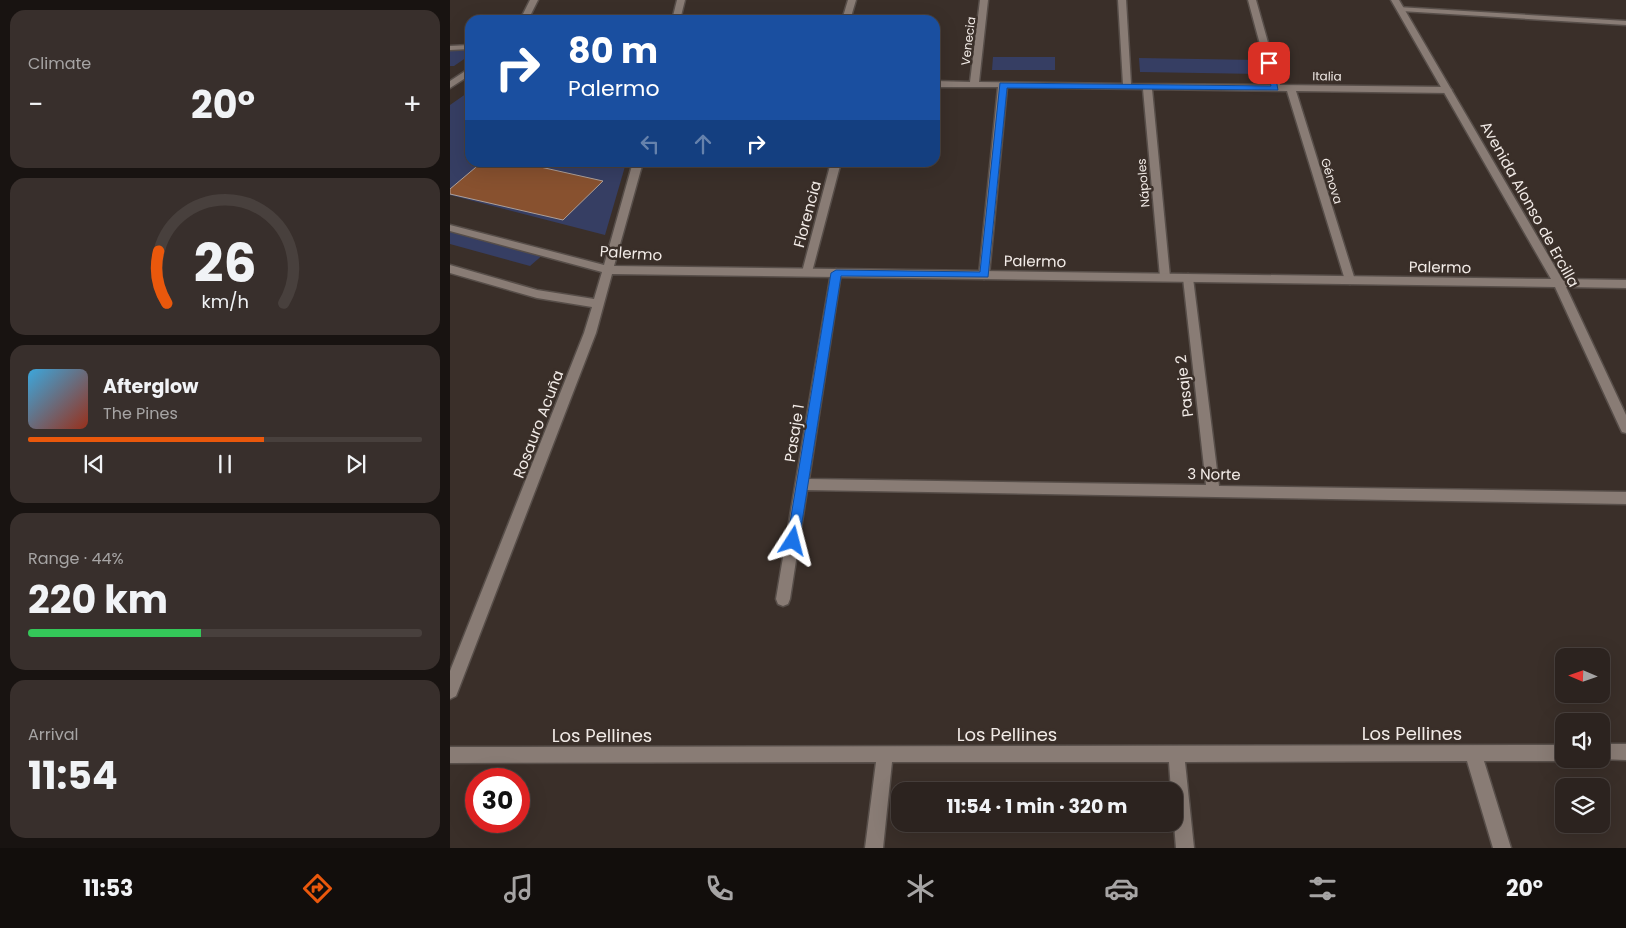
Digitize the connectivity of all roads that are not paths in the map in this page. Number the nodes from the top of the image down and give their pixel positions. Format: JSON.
{"nodes":[{"id":1,"x":534,"y":0,"type":"edge"},
{"id":2,"x":681,"y":0,"type":"edge"},
{"id":3,"x":852,"y":0,"type":"edge"},
{"id":4,"x":984,"y":0,"type":"edge"},
{"id":5,"x":1122,"y":0,"type":"edge"},
{"id":6,"x":1252,"y":0,"type":"edge"},
{"id":7,"x":1395,"y":0,"type":"edge"},
{"id":8,"x":1400,"y":9,"type":"junction"},
{"id":9,"x":526,"y":15,"type":"edge"},
{"id":10,"x":677,"y":15,"type":"edge"},
{"id":11,"x":848,"y":15,"type":"edge"},
{"id":12,"x":1626,"y":23,"type":"edge"},
{"id":13,"x":465,"y":47,"type":"edge"},
{"id":14,"x":450,"y":48,"type":"edge"},
{"id":15,"x":465,"y":74,"type":"edge"},
{"id":16,"x":450,"y":84,"type":"edge"},
{"id":17,"x":940,"y":84,"type":"edge"},
{"id":18,"x":974,"y":85,"type":"junction"},
{"id":19,"x":1003,"y":85,"type":"junction"},
{"id":20,"x":1127,"y":87,"type":"junction"},
{"id":21,"x":1147,"y":87,"type":"junction"},
{"id":22,"x":1276,"y":88,"type":"junction"},
{"id":23,"x":1291,"y":88,"type":"junction"},
{"id":24,"x":1448,"y":90,"type":"junction"},
{"id":25,"x":637,"y":167,"type":"edge"},
{"id":26,"x":835,"y":167,"type":"edge"},
{"id":27,"x":450,"y":228,"type":"edge"},
{"id":28,"x":450,"y":268,"type":"edge"},
{"id":29,"x":607,"y":270,"type":"junction"},
{"id":30,"x":807,"y":272,"type":"junction"},
{"id":31,"x":836,"y":273,"type":"junction"},
{"id":32,"x":984,"y":275,"type":"junction"},
{"id":33,"x":1165,"y":278,"type":"junction"},
{"id":34,"x":1188,"y":278,"type":"junction"},
{"id":35,"x":1350,"y":280,"type":"junction"},
{"id":36,"x":1559,"y":283,"type":"junction"},
{"id":37,"x":1626,"y":284,"type":"edge"},
{"id":38,"x":598,"y":304,"type":"junction"},
{"id":39,"x":1626,"y":428,"type":"edge"},
{"id":40,"x":802,"y":484,"type":"junction"},
{"id":41,"x":1213,"y":491,"type":"junction"},
{"id":42,"x":1626,"y":498,"type":"edge"},
{"id":43,"x":783,"y":599,"type":"dead end"},
{"id":44,"x":450,"y":691,"type":"edge"},
{"id":45,"x":1610,"y":752,"type":"edge"},
{"id":46,"x":1626,"y":752,"type":"edge"},
{"id":47,"x":1473,"y":753,"type":"junction"},
{"id":48,"x":1555,"y":753,"type":"edge"},
{"id":49,"x":884,"y":754,"type":"junction"},
{"id":50,"x":1176,"y":754,"type":"junction"},
{"id":51,"x":450,"y":755,"type":"edge"},
{"id":52,"x":874,"y":848,"type":"edge"},
{"id":53,"x":1185,"y":848,"type":"edge"},
{"id":54,"x":1502,"y":848,"type":"edge"}],
"edges":[{"from":1,"to":9,"type":"street"},
{"from":2,"to":10,"type":"street"},
{"from":3,"to":11,"type":"street"},
{"from":4,"to":18,"type":"street","name":"Venecia"},
{"from":5,"to":20,"type":"street"},
{"from":6,"to":22,"type":"street"},
{"from":7,"to":8,"type":"street","name":"Avenida Alonso de Ercilla"},
{"from":8,"to":12,"type":"street"},
{"from":8,"to":24,"type":"street","name":"Avenida Alonso de Ercilla"},
{"from":13,"to":14,"type":"street"},
{"from":15,"to":16,"type":"street"},
{"from":17,"to":18,"type":"street","name":"Italia"},
{"from":18,"to":19,"type":"street","name":"Italia"},
{"from":19,"to":20,"type":"street","name":"Italia"},
{"from":19,"to":32,"type":"street"},
{"from":20,"to":21,"type":"street","name":"Italia"},
{"from":21,"to":22,"type":"street","name":"Italia"},
{"from":21,"to":33,"type":"street","name":"Nápoles"},
{"from":22,"to":23,"type":"street","name":"Italia"},
{"from":23,"to":24,"type":"street","name":"Italia"},
{"from":23,"to":35,"type":"street","name":"Génova"},
{"from":24,"to":36,"type":"street","name":"Avenida Alonso de Ercilla"},
{"from":25,"to":29,"type":"street","name":"Rosauro Acuña"},
{"from":26,"to":30,"type":"street","name":"Florencia"},
{"from":27,"to":29,"type":"street","name":"Palermo"},
{"from":28,"to":38,"type":"street"},
{"from":29,"to":30,"type":"street","name":"Palermo"},
{"from":29,"to":38,"type":"street","name":"Rosauro Acuña"},
{"from":30,"to":31,"type":"street","name":"Palermo"},
{"from":31,"to":32,"type":"street","name":"Palermo"},
{"from":31,"to":40,"type":"street","name":"Pasaje 1"},
{"from":32,"to":33,"type":"street","name":"Palermo"},
{"from":33,"to":34,"type":"street","name":"Palermo"},
{"from":34,"to":35,"type":"street","name":"Palermo"},
{"from":34,"to":41,"type":"street","name":"Pasaje 2"},
{"from":35,"to":36,"type":"street","name":"Palermo"},
{"from":36,"to":37,"type":"street","name":"Palermo"},
{"from":36,"to":39,"type":"street","name":"Avenida Alonso de Ercilla"},
{"from":38,"to":44,"type":"street","name":"Rosauro Acuña"},
{"from":40,"to":41,"type":"street","name":"3 Norte"},
{"from":40,"to":43,"type":"street","name":"Pasaje 1"},
{"from":41,"to":42,"type":"street","name":"3 Norte"},
{"from":45,"to":46,"type":"street"},
{"from":47,"to":48,"type":"street","name":"Los Pellines"},
{"from":47,"to":50,"type":"street","name":"Los Pellines"},
{"from":47,"to":54,"type":"street"},
{"from":49,"to":50,"type":"street","name":"Los Pellines"},
{"from":49,"to":51,"type":"street","name":"Los Pellines"},
{"from":49,"to":52,"type":"street"},
{"from":50,"to":53,"type":"street"}]}
